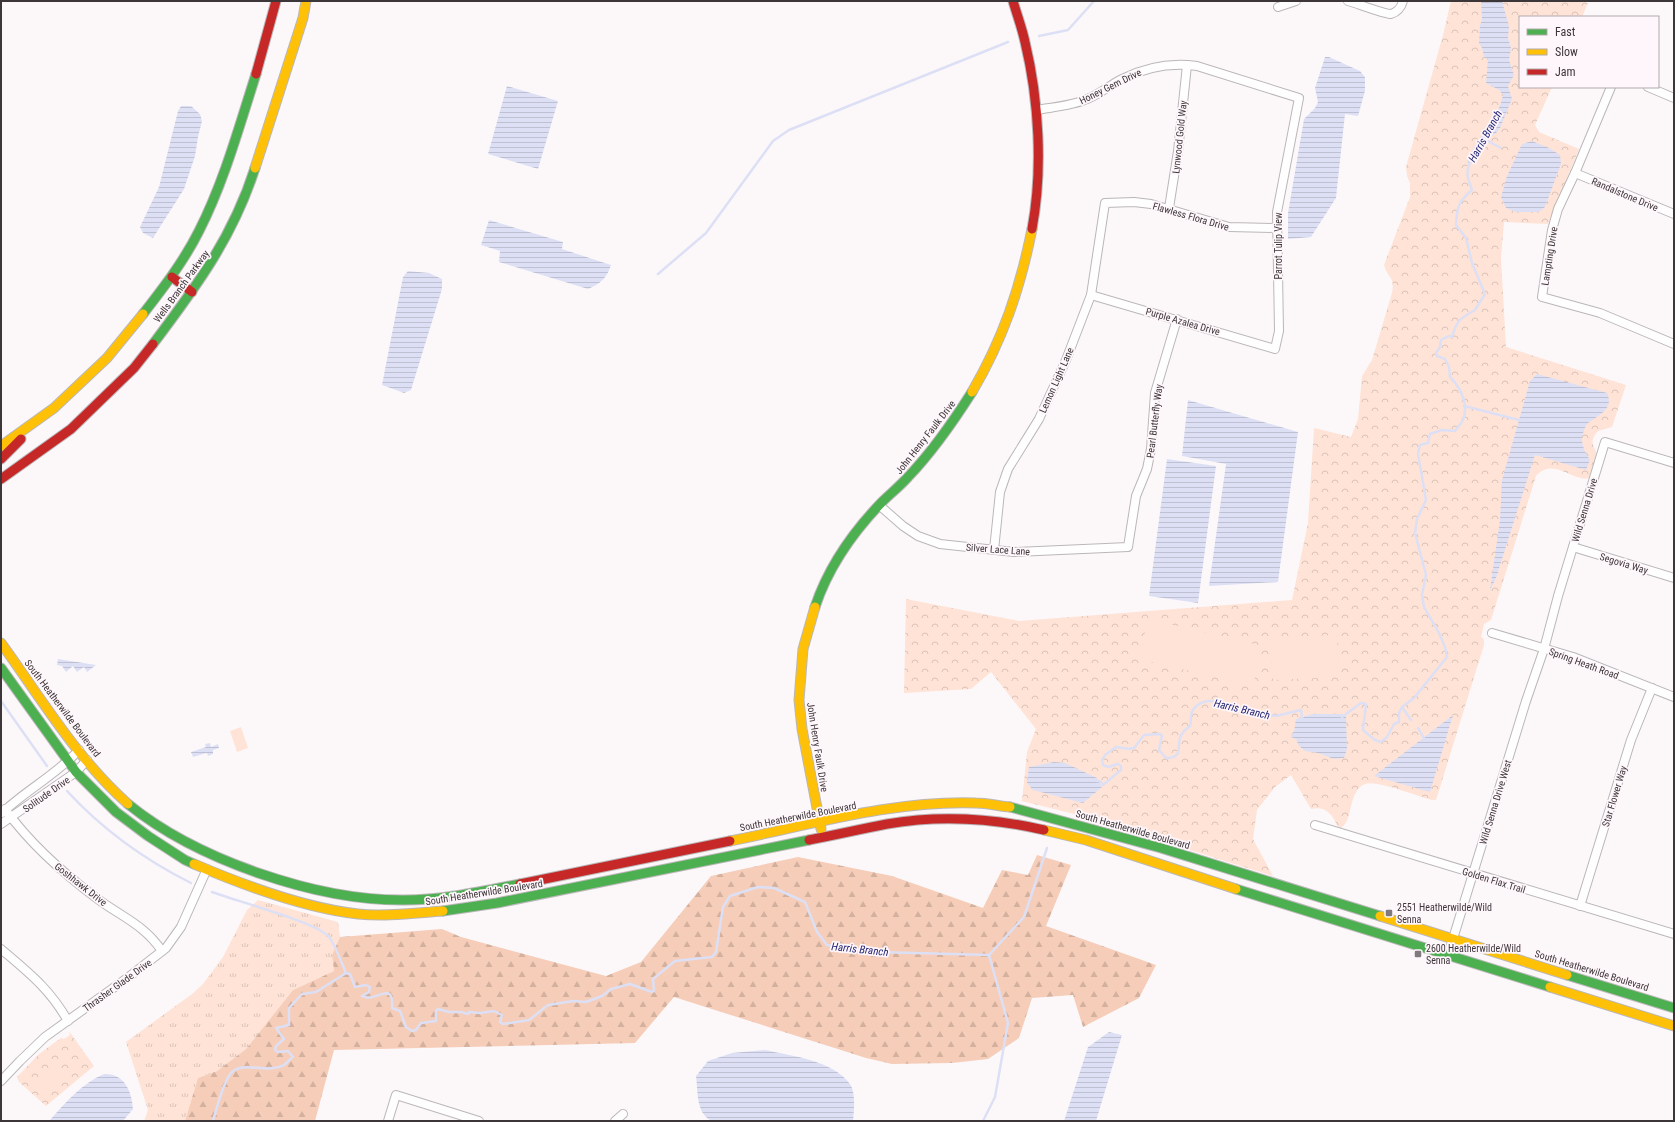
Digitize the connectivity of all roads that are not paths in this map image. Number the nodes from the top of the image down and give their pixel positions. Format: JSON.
{"nodes":[{"id":1,"x":276,"y":1,"type":"edge"},
{"id":2,"x":306,"y":1,"type":"edge"},
{"id":3,"x":1013,"y":1,"type":"edge"},
{"id":4,"x":1296,"y":1,"type":"edge"},
{"id":5,"x":1348,"y":1,"type":"edge"},
{"id":6,"x":1403,"y":1,"type":"edge"},
{"id":7,"x":1278,"y":7,"type":"dead end"},
{"id":8,"x":1187,"y":65,"type":"junction"},
{"id":9,"x":1611,"y":88,"type":"edge"},
{"id":10,"x":1650,"y":88,"type":"edge"},
{"id":11,"x":1299,"y":98,"type":"joint"},
{"id":12,"x":1674,"y":98,"type":"edge"},
{"id":13,"x":1036,"y":110,"type":"junction"},
{"id":14,"x":1575,"y":173,"type":"junction"},
{"id":15,"x":1105,"y":203,"type":"joint"},
{"id":16,"x":1169,"y":208,"type":"junction"},
{"id":17,"x":1674,"y":214,"type":"edge"},
{"id":18,"x":1278,"y":228,"type":"junction"},
{"id":19,"x":172,"y":277,"type":"junction"},
{"id":20,"x":192,"y":292,"type":"junction"},
{"id":21,"x":1091,"y":295,"type":"junction"},
{"id":22,"x":1177,"y":319,"type":"junction"},
{"id":23,"x":1674,"y":344,"type":"edge"},
{"id":24,"x":1275,"y":349,"type":"joint"},
{"id":25,"x":54,"y":408,"type":"junction"},
{"id":26,"x":1,"y":446,"type":"edge"},
{"id":27,"x":1,"y":458,"type":"edge"},
{"id":28,"x":1674,"y":463,"type":"edge"},
{"id":29,"x":1,"y":479,"type":"edge"},
{"id":30,"x":880,"y":505,"type":"junction"},
{"id":31,"x":1128,"y":547,"type":"joint"},
{"id":32,"x":1573,"y":547,"type":"junction"},
{"id":33,"x":994,"y":550,"type":"junction"},
{"id":34,"x":1674,"y":578,"type":"edge"},
{"id":35,"x":1492,"y":633,"type":"dead end"},
{"id":36,"x":1,"y":643,"type":"edge"},
{"id":37,"x":1544,"y":649,"type":"junction"},
{"id":38,"x":1,"y":668,"type":"edge"},
{"id":39,"x":1652,"y":688,"type":"junction"},
{"id":40,"x":1674,"y":697,"type":"edge"},
{"id":41,"x":79,"y":750,"type":"junction"},
{"id":42,"x":87,"y":760,"type":"junction"},
{"id":43,"x":68,"y":762,"type":"junction"},
{"id":44,"x":76,"y":772,"type":"junction"},
{"id":45,"x":3,"y":811,"type":"edge"},
{"id":46,"x":11,"y":818,"type":"junction"},
{"id":47,"x":820,"y":822,"type":"junction"},
{"id":48,"x":1,"y":824,"type":"edge"},
{"id":49,"x":1315,"y":825,"type":"dead end"},
{"id":50,"x":823,"y":838,"type":"junction"},
{"id":51,"x":1162,"y":848,"type":"junction"},
{"id":52,"x":1156,"y":864,"type":"junction"},
{"id":53,"x":207,"y":869,"type":"junction"},
{"id":54,"x":1473,"y":873,"type":"junction"},
{"id":55,"x":494,"y":890,"type":"junction"},
{"id":56,"x":497,"y":903,"type":"junction"},
{"id":57,"x":1580,"y":906,"type":"junction"},
{"id":58,"x":1674,"y":934,"type":"edge"},
{"id":59,"x":1454,"y":939,"type":"junction"},
{"id":60,"x":1,"y":949,"type":"edge"},
{"id":61,"x":162,"y":952,"type":"junction"},
{"id":62,"x":1448,"y":955,"type":"junction"},
{"id":63,"x":1674,"y":1008,"type":"edge"},
{"id":64,"x":68,"y":1021,"type":"junction"},
{"id":65,"x":1674,"y":1026,"type":"edge"},
{"id":66,"x":1,"y":1082,"type":"edge"},
{"id":67,"x":623,"y":1114,"type":"dead end"},
{"id":68,"x":388,"y":1121,"type":"edge"},
{"id":69,"x":479,"y":1121,"type":"edge"},
{"id":70,"x":615,"y":1121,"type":"edge"}],
"edges":[{"from":1,"to":19,"type":"main road","name":"Wells Branch Parkway"},
{"from":2,"to":20,"type":"main road","name":"Wells Branch Parkway"},
{"from":3,"to":13,"type":"main road","name":"John Henry Faulk Drive"},
{"from":4,"to":7,"type":"street"},
{"from":5,"to":6,"type":"street"},
{"from":8,"to":11,"type":"street","name":"Honey Gem Drive"},
{"from":8,"to":13,"type":"street","name":"Honey Gem Drive"},
{"from":8,"to":16,"type":"street","name":"Lynwood Gold Way"},
{"from":9,"to":14,"type":"street","name":"Lampting Drive"},
{"from":10,"to":12,"type":"street"},
{"from":11,"to":18,"type":"street","name":"Parrot Tulip View"},
{"from":13,"to":30,"type":"main road","name":"John Henry Faulk Drive"},
{"from":14,"to":17,"type":"street","name":"Randalstone Drive"},
{"from":14,"to":23,"type":"street","name":"Lampting Drive"},
{"from":15,"to":16,"type":"street","name":"Flawless Flora Drive"},
{"from":15,"to":21,"type":"street","name":"Lemon Light Lane"},
{"from":16,"to":18,"type":"street","name":"Flawless Flora Drive"},
{"from":18,"to":24,"type":"street","name":"Parrot Tulip View"},
{"from":19,"to":20,"type":"main road"},
{"from":19,"to":25,"type":"main road","name":"Wells Branch Parkway"},
{"from":20,"to":29,"type":"main road","name":"Wells Branch Parkway"},
{"from":21,"to":22,"type":"street","name":"Purple Azalea Drive"},
{"from":21,"to":33,"type":"street","name":"Lemon Light Lane"},
{"from":22,"to":24,"type":"street","name":"Purple Azalea Drive"},
{"from":22,"to":31,"type":"street","name":"Pearl Butterfly Way"},
{"from":25,"to":26,"type":"main road","name":"Wells Branch Parkway"},
{"from":25,"to":27,"type":"main road"},
{"from":28,"to":32,"type":"street","name":"Wild Senna Drive"},
{"from":30,"to":33,"type":"street","name":"Silver Lace Lane"},
{"from":30,"to":47,"type":"main road","name":"John Henry Faulk Drive"},
{"from":31,"to":33,"type":"street","name":"Silver Lace Lane"},
{"from":32,"to":34,"type":"street","name":"Segovia Way"},
{"from":32,"to":37,"type":"street","name":"Wild Senna Drive"},
{"from":35,"to":37,"type":"street","name":"Spring Heath Road"},
{"from":36,"to":41,"type":"main road","name":"South Heatherwilde Boulevard"},
{"from":37,"to":39,"type":"street","name":"Spring Heath Road"},
{"from":37,"to":54,"type":"street","name":"Wild Senna Drive West"},
{"from":38,"to":43,"type":"main road","name":"South Heatherwilde Boulevard"},
{"from":39,"to":40,"type":"street","name":"Spring Heath Road"},
{"from":39,"to":57,"type":"street","name":"Star Flower Way"},
{"from":41,"to":42,"type":"main road","name":"South Heatherwilde Boulevard"},
{"from":41,"to":43,"type":"street","name":"Solitude Drive"},
{"from":42,"to":44,"type":"street","name":"Solitude Drive"},
{"from":42,"to":55,"type":"main road","name":"South Heatherwilde Boulevard"},
{"from":43,"to":44,"type":"main road","name":"South Heatherwilde Boulevard"},
{"from":43,"to":45,"type":"street","name":"Solitude Drive"},
{"from":44,"to":46,"type":"street","name":"Solitude Drive"},
{"from":44,"to":53,"type":"main road","name":"South Heatherwilde Boulevard"},
{"from":45,"to":46,"type":"street","name":"Goshhawk Drive"},
{"from":46,"to":48,"type":"street","name":"Solitude Drive"},
{"from":46,"to":61,"type":"street","name":"Goshhawk Drive"},
{"from":47,"to":50,"type":"main road","name":"John Henry Faulk Drive"},
{"from":47,"to":51,"type":"main road","name":"South Heatherwilde Boulevard"},
{"from":47,"to":55,"type":"main road","name":"South Heatherwilde Boulevard"},
{"from":49,"to":54,"type":"street","name":"Golden Flax Trail"},
{"from":50,"to":52,"type":"main road","name":"South Heatherwilde Boulevard"},
{"from":50,"to":56,"type":"main road","name":"South Heatherwilde Boulevard"},
{"from":51,"to":52,"type":"main road"},
{"from":51,"to":59,"type":"main road","name":"South Heatherwilde Boulevard"},
{"from":52,"to":62,"type":"main road","name":"South Heatherwilde Boulevard"},
{"from":53,"to":56,"type":"main road","name":"South Heatherwilde Boulevard"},
{"from":53,"to":61,"type":"street","name":"Thrasher Glade Drive"},
{"from":54,"to":57,"type":"street","name":"Golden Flax Trail"},
{"from":54,"to":59,"type":"street","name":"Wild Senna Drive West"},
{"from":55,"to":56,"type":"main road"},
{"from":57,"to":58,"type":"street","name":"Golden Flax Trail"},
{"from":59,"to":62,"type":"street","name":"Wild Senna Drive West"},
{"from":59,"to":63,"type":"main road","name":"South Heatherwilde Boulevard"},
{"from":60,"to":64,"type":"street"},
{"from":61,"to":64,"type":"street","name":"Thrasher Glade Drive"},
{"from":62,"to":65,"type":"main road","name":"South Heatherwilde Boulevard"},
{"from":64,"to":66,"type":"street","name":"Thrasher Glade Drive"},
{"from":67,"to":70,"type":"street"},
{"from":68,"to":69,"type":"street"}]}
